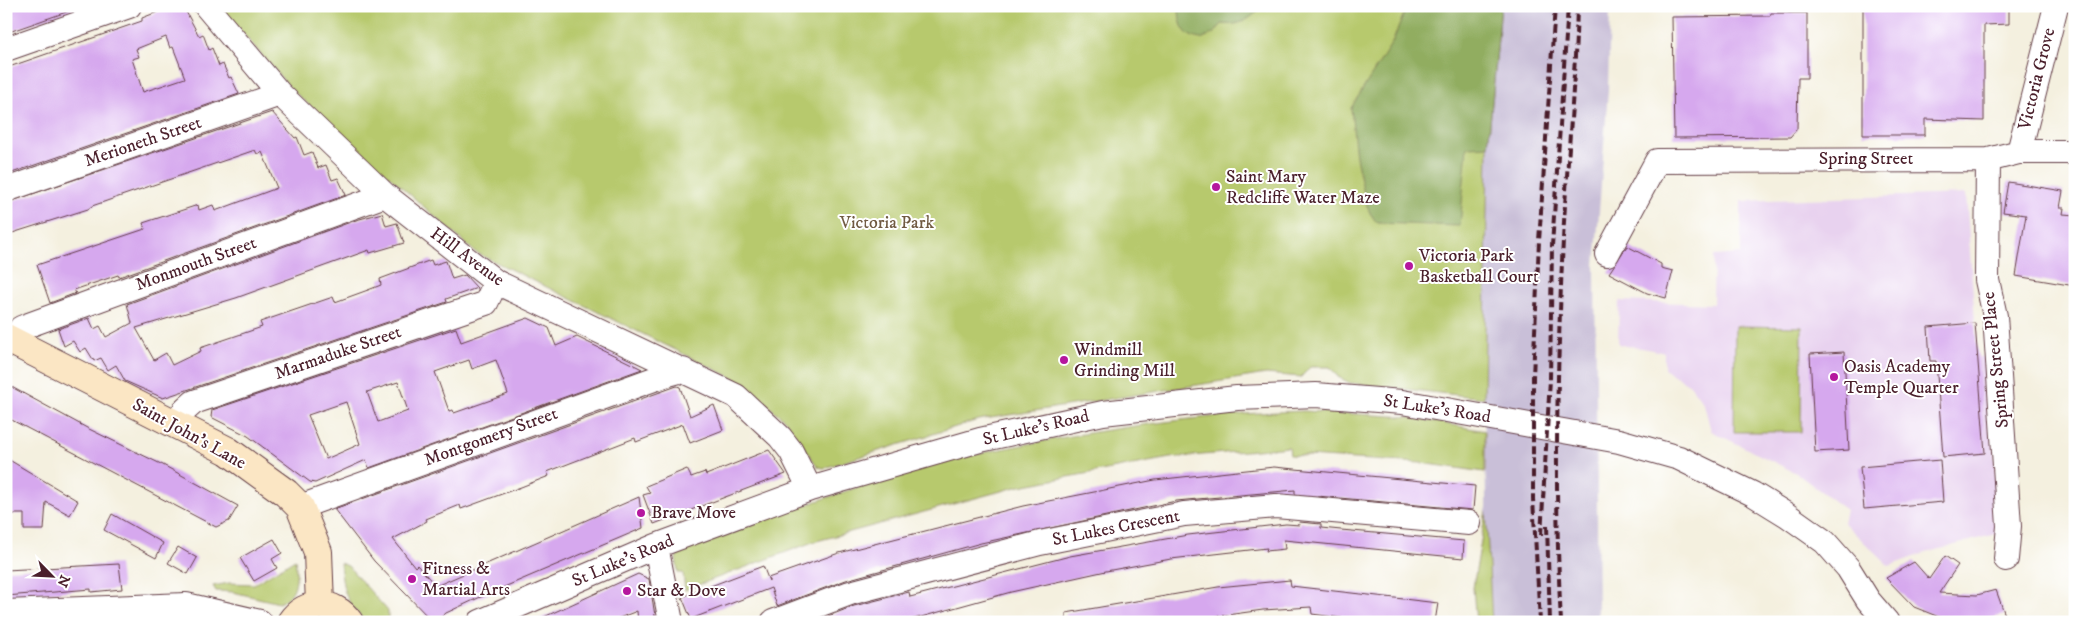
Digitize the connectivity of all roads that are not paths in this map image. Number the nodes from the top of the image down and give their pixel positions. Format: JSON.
{"nodes":[{"id":1,"x":129,"y":6,"type":"edge"},
{"id":2,"x":206,"y":6,"type":"edge"},
{"id":3,"x":2056,"y":6,"type":"edge"},
{"id":4,"x":6,"y":49,"type":"edge"},
{"id":5,"x":280,"y":94,"type":"junction"},
{"id":6,"x":2018,"y":152,"type":"junction"},
{"id":7,"x":2075,"y":152,"type":"edge"},
{"id":8,"x":1988,"y":160,"type":"junction"},
{"id":9,"x":6,"y":190,"type":"edge"},
{"id":10,"x":385,"y":195,"type":"junction"},
{"id":11,"x":1607,"y":254,"type":"dead end"},
{"id":12,"x":496,"y":282,"type":"junction"},
{"id":13,"x":10,"y":340,"type":"edge"},
{"id":14,"x":683,"y":370,"type":"junction"},
{"id":15,"x":178,"y":425,"type":"junction"},
{"id":16,"x":810,"y":489,"type":"junction"},
{"id":17,"x":300,"y":507,"type":"junction"},
{"id":18,"x":1469,"y":523,"type":"dead end"},
{"id":19,"x":656,"y":546,"type":"junction"},
{"id":20,"x":2006,"y":559,"type":"dead end"},
{"id":21,"x":320,"y":605,"type":"junction"},
{"id":22,"x":6,"y":612,"type":"edge"},
{"id":23,"x":260,"y":622,"type":"edge"},
{"id":24,"x":291,"y":622,"type":"edge"},
{"id":25,"x":349,"y":622,"type":"edge"},
{"id":26,"x":480,"y":622,"type":"edge"},
{"id":27,"x":671,"y":622,"type":"edge"},
{"id":28,"x":773,"y":622,"type":"edge"},
{"id":29,"x":1887,"y":622,"type":"edge"}],
"edges":[{"from":1,"to":4,"type":"street"},
{"from":2,"to":5,"type":"street","name":"Hill Avenue"},
{"from":3,"to":6,"type":"street","name":"Victoria Grove"},
{"from":5,"to":9,"type":"street","name":"Merioneth Street"},
{"from":5,"to":10,"type":"street","name":"Hill Avenue"},
{"from":6,"to":7,"type":"street","name":"Spring Street"},
{"from":6,"to":8,"type":"street","name":"Spring Street"},
{"from":8,"to":11,"type":"street","name":"Spring Street"},
{"from":8,"to":20,"type":"street","name":"Spring Street Place"},
{"from":10,"to":12,"type":"street","name":"Hill Avenue"},
{"from":10,"to":13,"type":"street","name":"Monmouth Street"},
{"from":12,"to":14,"type":"street","name":"Hill Avenue"},
{"from":12,"to":15,"type":"street","name":"Marmaduke Street"},
{"from":13,"to":15,"type":"street","name":"Saint John's Lane"},
{"from":14,"to":16,"type":"street","name":"Hill Avenue"},
{"from":14,"to":17,"type":"street","name":"Montgomery Street"},
{"from":15,"to":17,"type":"street","name":"Saint John's Lane"},
{"from":16,"to":19,"type":"street","name":"St Luke's Road"},
{"from":16,"to":29,"type":"street","name":"St Luke's Road"},
{"from":17,"to":21,"type":"street","name":"Saint John's Lane"},
{"from":18,"to":28,"type":"street","name":"St Lukes Crescent"},
{"from":19,"to":26,"type":"street","name":"St Luke's Road"},
{"from":19,"to":27,"type":"street"},
{"from":21,"to":24,"type":"street"},
{"from":21,"to":25,"type":"street"},
{"from":22,"to":23,"type":"street"}]}
